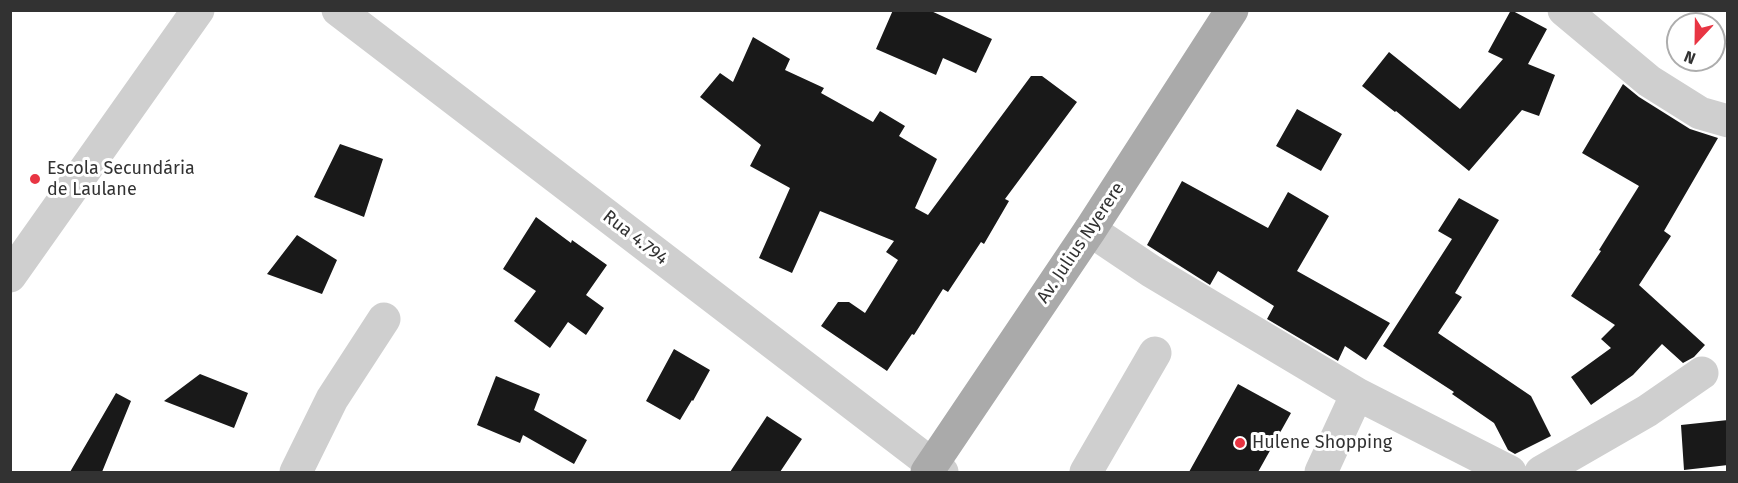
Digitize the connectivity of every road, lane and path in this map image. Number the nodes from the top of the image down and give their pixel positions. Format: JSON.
{"nodes":[{"id":1,"x":198,"y":10,"type":"edge"},
{"id":2,"x":1232,"y":10,"type":"edge"},
{"id":3,"x":1564,"y":10,"type":"edge"},
{"id":4,"x":341,"y":12,"type":"edge"},
{"id":5,"x":1728,"y":121,"type":"edge"},
{"id":6,"x":1090,"y":230,"type":"junction"},
{"id":7,"x":10,"y":276,"type":"edge"},
{"id":8,"x":384,"y":319,"type":"dead end"},
{"id":9,"x":1155,"y":353,"type":"dead end"},
{"id":10,"x":1702,"y":373,"type":"dead end"},
{"id":11,"x":1357,"y":394,"type":"junction"},
{"id":12,"x":933,"y":470,"type":"edge"},
{"id":13,"x":296,"y":472,"type":"edge"},
{"id":14,"x":1086,"y":472,"type":"edge"},
{"id":15,"x":1321,"y":472,"type":"edge"},
{"id":16,"x":1510,"y":472,"type":"edge"},
{"id":17,"x":1541,"y":472,"type":"edge"}],
"edges":[{"from":1,"to":7,"type":"street"},
{"from":2,"to":6,"type":"main road","name":"Av. Julius Nyerere"},
{"from":3,"to":5,"type":"street"},
{"from":4,"to":12,"type":"street","name":"Rua 4.794"},
{"from":6,"to":11,"type":"street"},
{"from":6,"to":12,"type":"main road","name":"Av. Julius Nyerere"},
{"from":8,"to":13,"type":"street"},
{"from":9,"to":14,"type":"street"},
{"from":10,"to":17,"type":"street"},
{"from":11,"to":15,"type":"street"},
{"from":11,"to":16,"type":"street"}]}
